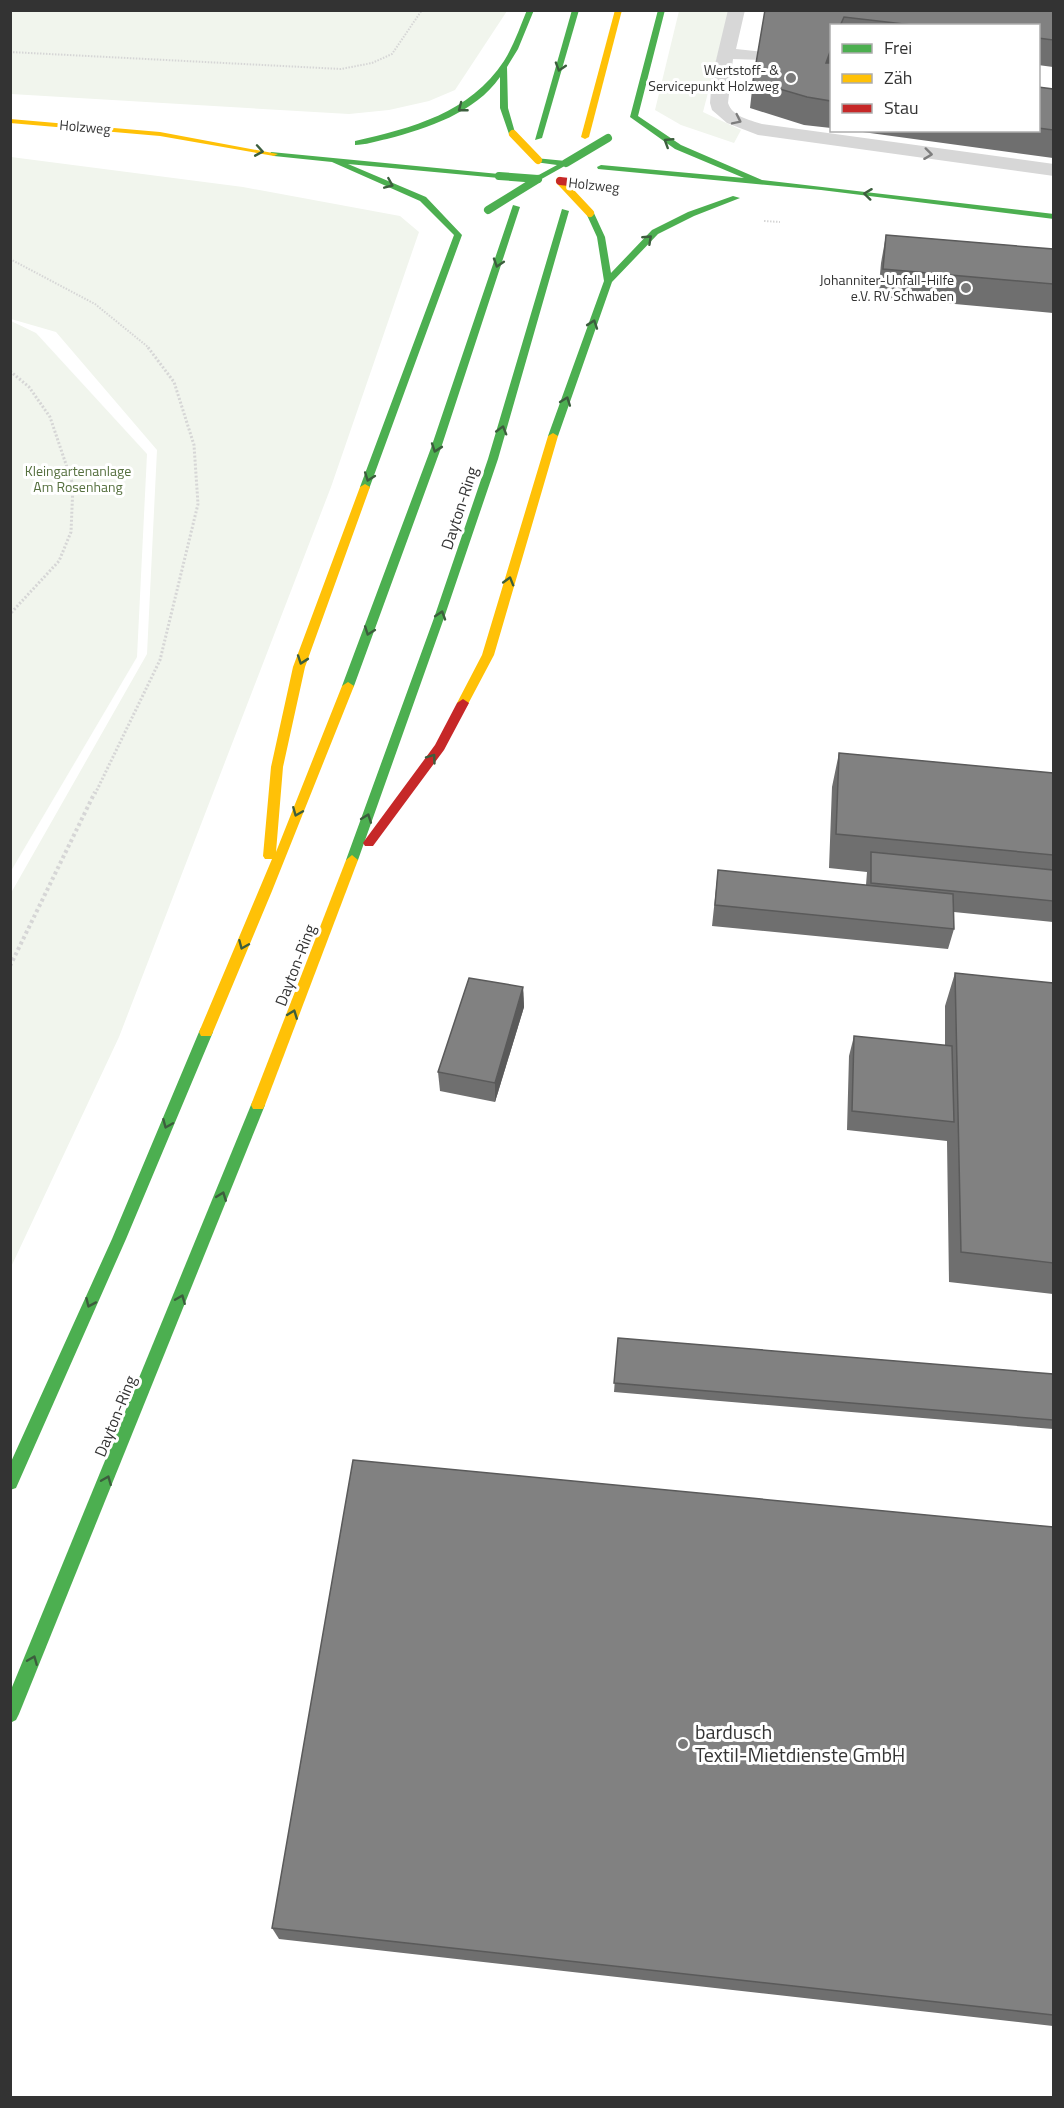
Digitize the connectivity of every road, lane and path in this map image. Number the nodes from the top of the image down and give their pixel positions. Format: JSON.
{"nodes":[{"id":1,"x":422,"y":10,"type":"edge"},
{"id":2,"x":531,"y":10,"type":"edge"},
{"id":3,"x":576,"y":10,"type":"edge"},
{"id":4,"x":619,"y":10,"type":"edge"},
{"id":5,"x":662,"y":10,"type":"edge"},
{"id":6,"x":736,"y":10,"type":"edge"},
{"id":7,"x":10,"y":52,"type":"edge"},
{"id":8,"x":726,"y":53,"type":"junction"},
{"id":9,"x":759,"y":56,"type":"edge"},
{"id":10,"x":504,"y":68,"type":"junction"},
{"id":11,"x":10,"y":121,"type":"edge"},
{"id":12,"x":621,"y":127,"type":"junction"},
{"id":13,"x":160,"y":134,"type":"junction"},
{"id":14,"x":252,"y":135,"type":"dead end"},
{"id":15,"x":585,"y":137,"type":"dead end"},
{"id":16,"x":538,"y":138,"type":"dead end"},
{"id":17,"x":404,"y":147,"type":"dead end"},
{"id":18,"x":516,"y":158,"type":"dead end"},
{"id":19,"x":537,"y":160,"type":"junction"},
{"id":20,"x":335,"y":161,"type":"junction"},
{"id":21,"x":566,"y":163,"type":"junction"},
{"id":22,"x":1053,"y":170,"type":"edge"},
{"id":23,"x":549,"y":178,"type":"junction"},
{"id":24,"x":760,"y":182,"type":"junction"},
{"id":25,"x":615,"y":187,"type":"dead end"},
{"id":26,"x":702,"y":195,"type":"dead end"},
{"id":27,"x":516,"y":207,"type":"dead end"},
{"id":28,"x":867,"y":208,"type":"dead end"},
{"id":29,"x":565,"y":211,"type":"dead end"},
{"id":30,"x":484,"y":213,"type":"dead end"},
{"id":31,"x":1030,"y":215,"type":"junction"},
{"id":32,"x":1053,"y":217,"type":"edge"},
{"id":33,"x":10,"y":259,"type":"edge"},
{"id":34,"x":608,"y":281,"type":"junction"},
{"id":35,"x":10,"y":371,"type":"edge"},
{"id":36,"x":10,"y":614,"type":"edge"},
{"id":37,"x":347,"y":873,"type":"junction"},
{"id":38,"x":266,"y":891,"type":"junction"},
{"id":39,"x":10,"y":966,"type":"edge"},
{"id":40,"x":10,"y":1483,"type":"edge"},
{"id":41,"x":10,"y":1714,"type":"edge"}],
"edges":[{"from":1,"to":7,"type":"path"},
{"from":2,"to":10,"type":"main road"},
{"from":3,"to":16,"type":"main road","one_way":true},
{"from":4,"to":15,"type":"main road"},
{"from":5,"to":12,"type":"main road"},
{"from":6,"to":8,"type":"lane"},
{"from":8,"to":9,"type":"lane"},
{"from":8,"to":22,"type":"lane","one_way":true},
{"from":10,"to":17,"type":"main road","one_way":true},
{"from":10,"to":19,"type":"main road","bridge":true},
{"from":11,"to":13,"type":"main road","name":"Holzweg"},
{"from":12,"to":21,"type":"main road","bridge":true},
{"from":24,"to":12,"type":"main road","one_way":true},
{"from":13,"to":14,"type":"main road","name":"Holzweg"},
{"from":13,"to":20,"type":"main road","name":"Holzweg","one_way":true},
{"from":18,"to":19,"type":"main road","name":"Holzweg"},
{"from":19,"to":21,"type":"main road","name":"Holzweg"},
{"from":19,"to":23,"type":"main road"},
{"from":20,"to":23,"type":"main road","name":"Holzweg","bridge":true},
{"from":20,"to":38,"type":"main road","one_way":true},
{"from":21,"to":23,"type":"main road"},
{"from":21,"to":24,"type":"main road","name":"Holzweg"},
{"from":23,"to":25,"type":"main road","name":"Holzweg","bridge":true},
{"from":23,"to":30,"type":"main road","bridge":true},
{"from":23,"to":34,"type":"main road","bridge":true},
{"from":31,"to":24,"type":"main road","name":"Holzweg","one_way":true},
{"from":34,"to":26,"type":"main road","one_way":true},
{"from":27,"to":38,"type":"main road","one_way":true},
{"from":28,"to":31,"type":"main road","name":"Holzweg"},
{"from":37,"to":29,"type":"main road","name":"Dayton-Ring","one_way":true},
{"from":31,"to":32,"type":"main road","name":"Holzweg"},
{"from":33,"to":39,"type":"path"},
{"from":37,"to":34,"type":"main road","one_way":true},
{"from":35,"to":36,"type":"path"},
{"from":41,"to":37,"type":"main road","name":"Dayton-Ring","one_way":true},
{"from":38,"to":40,"type":"main road","one_way":true}]}
